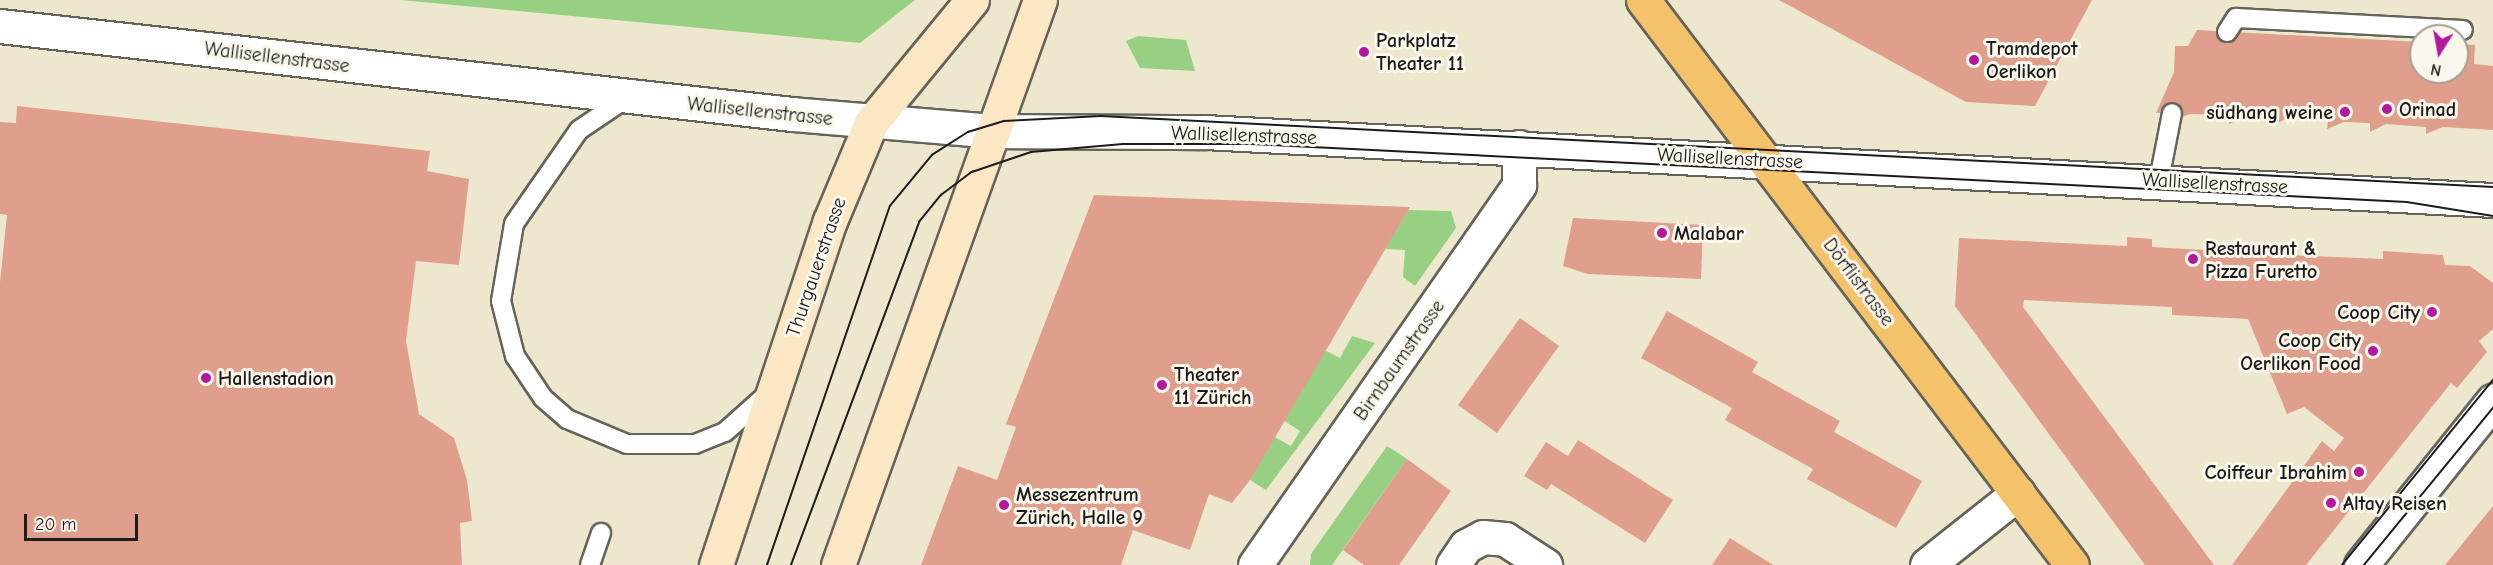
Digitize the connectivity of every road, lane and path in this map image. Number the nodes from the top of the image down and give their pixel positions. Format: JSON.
{"nodes":[{"id":1,"x":972,"y":0,"type":"edge"},
{"id":2,"x":1040,"y":0,"type":"edge"},
{"id":3,"x":1643,"y":0,"type":"edge"},
{"id":4,"x":0,"y":26,"type":"edge"},
{"id":5,"x":2409,"y":27,"type":"edge"},
{"id":6,"x":2227,"y":32,"type":"dead end"},
{"id":7,"x":630,"y":97,"type":"junction"},
{"id":8,"x":2172,"y":113,"type":"dead end"},
{"id":9,"x":871,"y":123,"type":"junction"},
{"id":10,"x":994,"y":131,"type":"junction"},
{"id":11,"x":1519,"y":147,"type":"junction"},
{"id":12,"x":1766,"y":159,"type":"junction"},
{"id":13,"x":2159,"y":180,"type":"junction"},
{"id":14,"x":2493,"y":200,"type":"edge"},
{"id":15,"x":778,"y":377,"type":"junction"},
{"id":16,"x":2493,"y":401,"type":"edge"},
{"id":17,"x":2018,"y":493,"type":"junction"},
{"id":18,"x":601,"y":533,"type":"dead end"},
{"id":19,"x":590,"y":565,"type":"edge"},
{"id":20,"x":716,"y":565,"type":"edge"},
{"id":21,"x":838,"y":565,"type":"edge"},
{"id":22,"x":1255,"y":565,"type":"edge"},
{"id":23,"x":1453,"y":565,"type":"edge"},
{"id":24,"x":1545,"y":565,"type":"edge"},
{"id":25,"x":1927,"y":565,"type":"edge"},
{"id":26,"x":2072,"y":565,"type":"edge"},
{"id":27,"x":2361,"y":565,"type":"edge"}],
"edges":[{"from":1,"to":9,"type":"main road","name":"Thurgauerstrasse"},
{"from":2,"to":10,"type":"main road"},
{"from":3,"to":12,"type":"main road","name":"Dörflistrasse"},
{"from":4,"to":7,"type":"street","name":"Wallisellenstrasse"},
{"from":5,"to":6,"type":"lane"},
{"from":7,"to":9,"type":"street","name":"Wallisellenstrasse"},
{"from":7,"to":15,"type":"lane"},
{"from":8,"to":13,"type":"lane"},
{"from":9,"to":10,"type":"street","name":"Wallisellenstrasse"},
{"from":9,"to":15,"type":"main road","name":"Thurgauerstrasse"},
{"from":10,"to":11,"type":"street","name":"Wallisellenstrasse"},
{"from":10,"to":21,"type":"main road"},
{"from":11,"to":12,"type":"street","name":"Wallisellenstrasse"},
{"from":11,"to":22,"type":"street","name":"Birnbaumstrasse"},
{"from":12,"to":13,"type":"street","name":"Wallisellenstrasse"},
{"from":12,"to":17,"type":"main road","name":"Dörflistrasse"},
{"from":13,"to":14,"type":"street","name":"Wallisellenstrasse"},
{"from":15,"to":20,"type":"main road","name":"Thurgauerstrasse"},
{"from":16,"to":27,"type":"street"},
{"from":17,"to":25,"type":"street"},
{"from":17,"to":26,"type":"main road","name":"Dörflistrasse"},
{"from":18,"to":19,"type":"lane"},
{"from":23,"to":24,"type":"street"}]}
